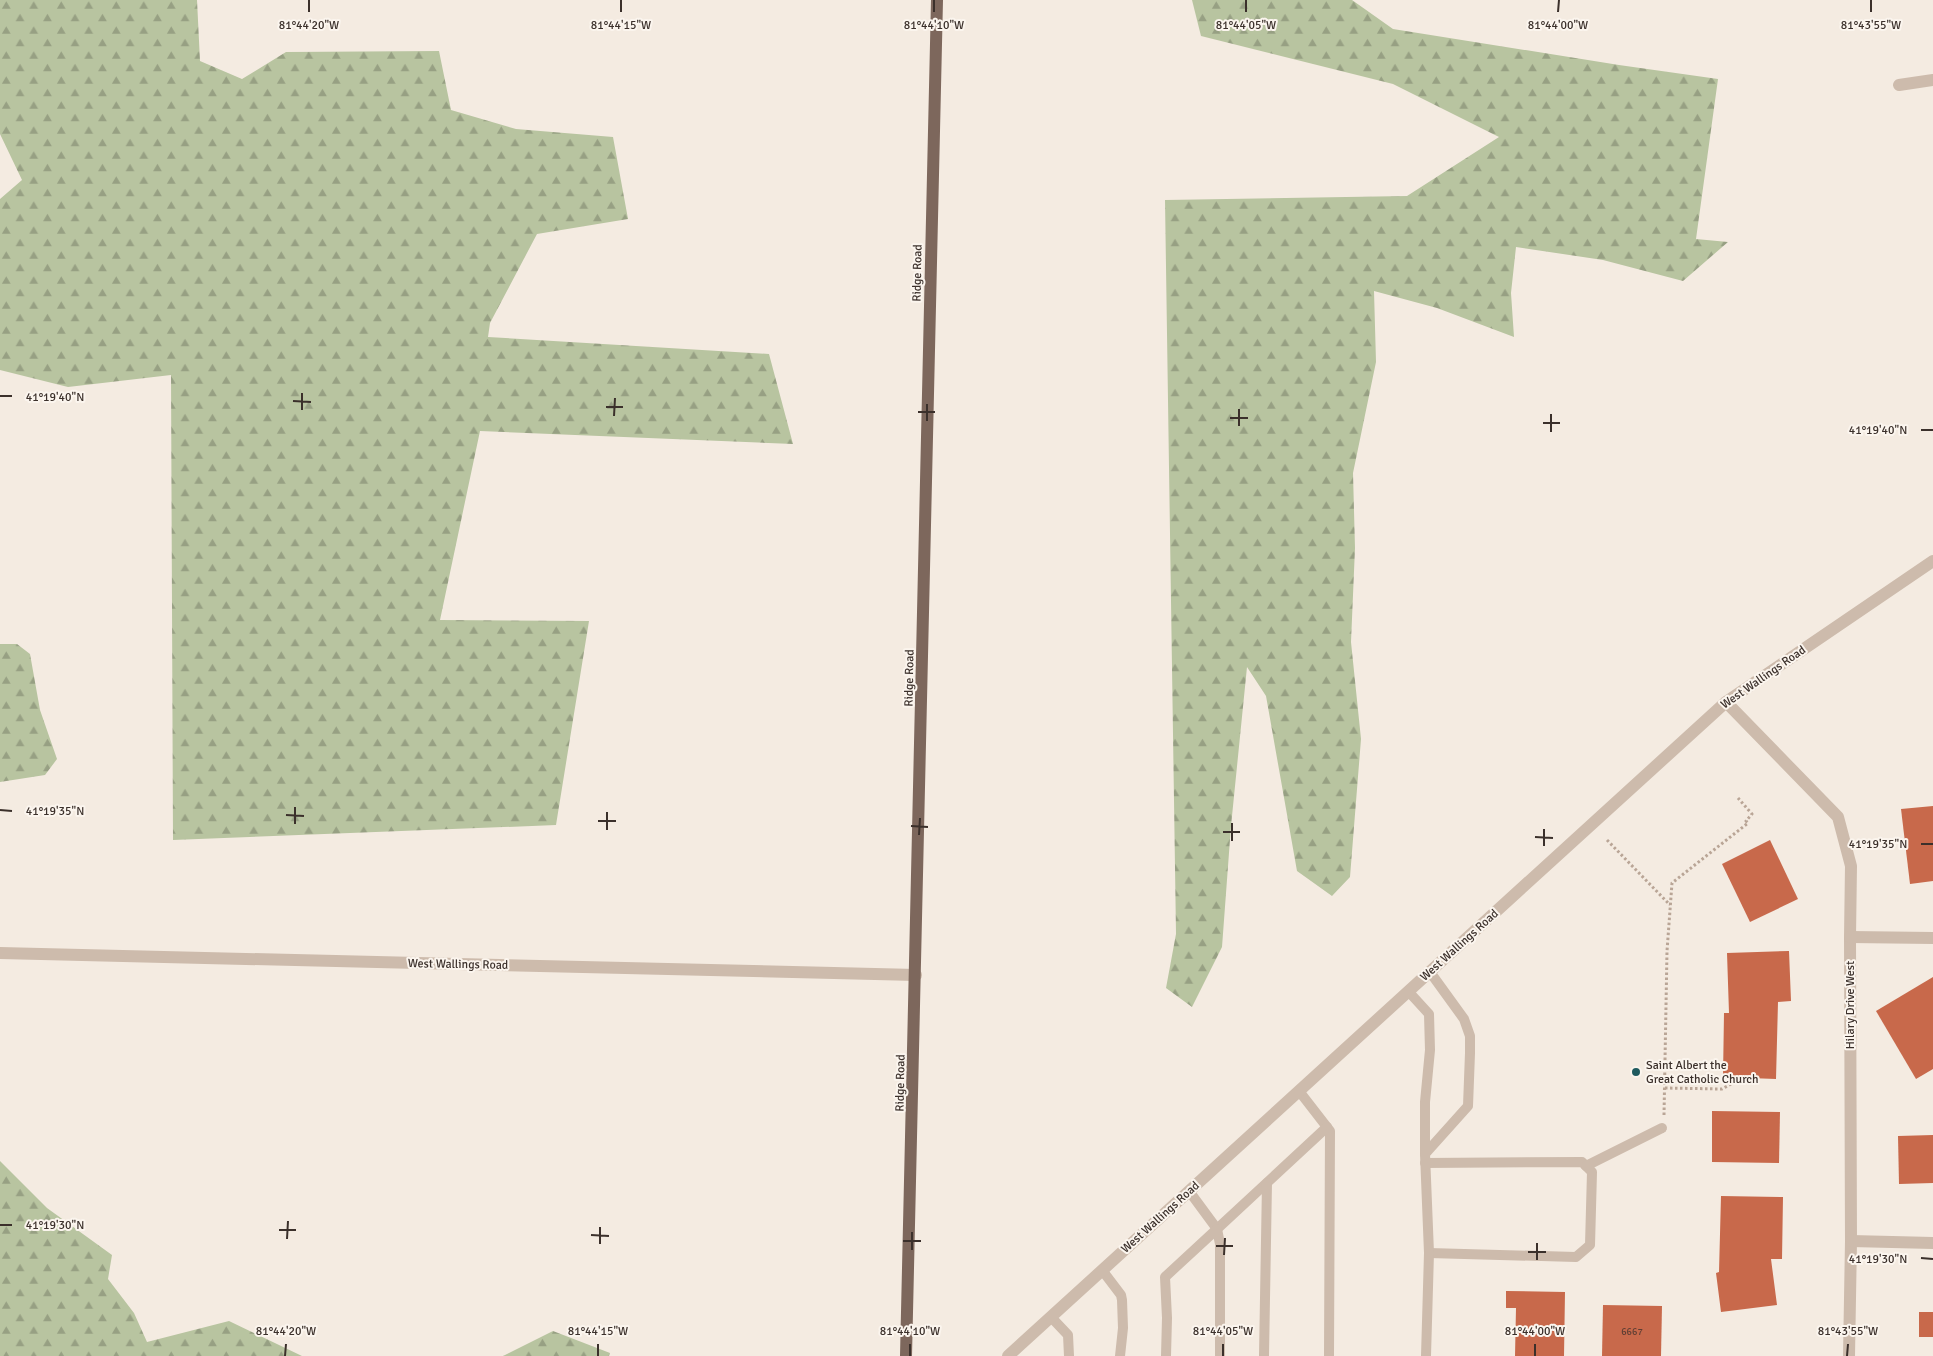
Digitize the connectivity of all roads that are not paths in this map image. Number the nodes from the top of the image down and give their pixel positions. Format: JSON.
{"nodes":[{"id":1,"x":937,"y":0,"type":"edge"},
{"id":2,"x":1933,"y":80,"type":"edge"},
{"id":3,"x":1899,"y":86,"type":"dead end"},
{"id":4,"x":1933,"y":561,"type":"edge"},
{"id":5,"x":1726,"y":702,"type":"junction"},
{"id":6,"x":1850,"y":937,"type":"junction"},
{"id":7,"x":1933,"y":938,"type":"edge"},
{"id":8,"x":0,"y":953,"type":"edge"},
{"id":9,"x":1430,"y":972,"type":"junction"},
{"id":10,"x":916,"y":975,"type":"junction"},
{"id":11,"x":1408,"y":991,"type":"junction"},
{"id":12,"x":1299,"y":1091,"type":"junction"},
{"id":13,"x":1327,"y":1127,"type":"junction"},
{"id":14,"x":1662,"y":1128,"type":"road end"},
{"id":15,"x":1425,"y":1159,"type":"junction"},
{"id":16,"x":1586,"y":1166,"type":"junction"},
{"id":17,"x":1267,"y":1183,"type":"junction"},
{"id":18,"x":1189,"y":1191,"type":"junction"},
{"id":19,"x":1217,"y":1229,"type":"junction"},
{"id":20,"x":1852,"y":1241,"type":"junction"},
{"id":21,"x":1933,"y":1242,"type":"edge"},
{"id":22,"x":1429,"y":1253,"type":"junction"},
{"id":23,"x":1102,"y":1270,"type":"junction"},
{"id":24,"x":1051,"y":1317,"type":"junction"},
{"id":25,"x":906,"y":1356,"type":"edge"},
{"id":26,"x":1008,"y":1356,"type":"edge"},
{"id":27,"x":1069,"y":1356,"type":"edge"},
{"id":28,"x":1120,"y":1356,"type":"edge"},
{"id":29,"x":1166,"y":1356,"type":"edge"},
{"id":30,"x":1220,"y":1356,"type":"edge"},
{"id":31,"x":1264,"y":1356,"type":"edge"},
{"id":32,"x":1329,"y":1356,"type":"edge"},
{"id":33,"x":1426,"y":1356,"type":"edge"},
{"id":34,"x":1850,"y":1356,"type":"edge"}],
"edges":[{"from":1,"to":10,"type":"main road","name":"Ridge Road"},
{"from":2,"to":3,"type":"street"},
{"from":4,"to":5,"type":"street","name":"West Wallings Road"},
{"from":5,"to":6,"type":"street","name":"Hilary Drive West"},
{"from":5,"to":9,"type":"street","name":"West Wallings Road"},
{"from":6,"to":7,"type":"street"},
{"from":6,"to":20,"type":"street","name":"Hilary Drive West"},
{"from":8,"to":10,"type":"street","name":"West Wallings Road"},
{"from":9,"to":11,"type":"street","name":"West Wallings Road"},
{"from":9,"to":15,"type":"lane"},
{"from":10,"to":25,"type":"main road","name":"Ridge Road"},
{"from":11,"to":12,"type":"street","name":"West Wallings Road"},
{"from":11,"to":15,"type":"lane"},
{"from":12,"to":13,"type":"lane"},
{"from":12,"to":18,"type":"street","name":"West Wallings Road"},
{"from":13,"to":17,"type":"lane"},
{"from":13,"to":32,"type":"lane"},
{"from":14,"to":16,"type":"lane"},
{"from":15,"to":16,"type":"lane"},
{"from":15,"to":22,"type":"lane"},
{"from":16,"to":22,"type":"lane"},
{"from":17,"to":19,"type":"lane"},
{"from":17,"to":31,"type":"lane"},
{"from":18,"to":19,"type":"lane"},
{"from":18,"to":23,"type":"street","name":"West Wallings Road"},
{"from":19,"to":29,"type":"lane"},
{"from":19,"to":30,"type":"lane"},
{"from":20,"to":21,"type":"street"},
{"from":20,"to":34,"type":"street","name":"Hilary Drive West"},
{"from":22,"to":33,"type":"lane"},
{"from":23,"to":24,"type":"street","name":"West Wallings Road"},
{"from":23,"to":28,"type":"lane"},
{"from":24,"to":26,"type":"street","name":"West Wallings Road"},
{"from":24,"to":27,"type":"lane"}]}
